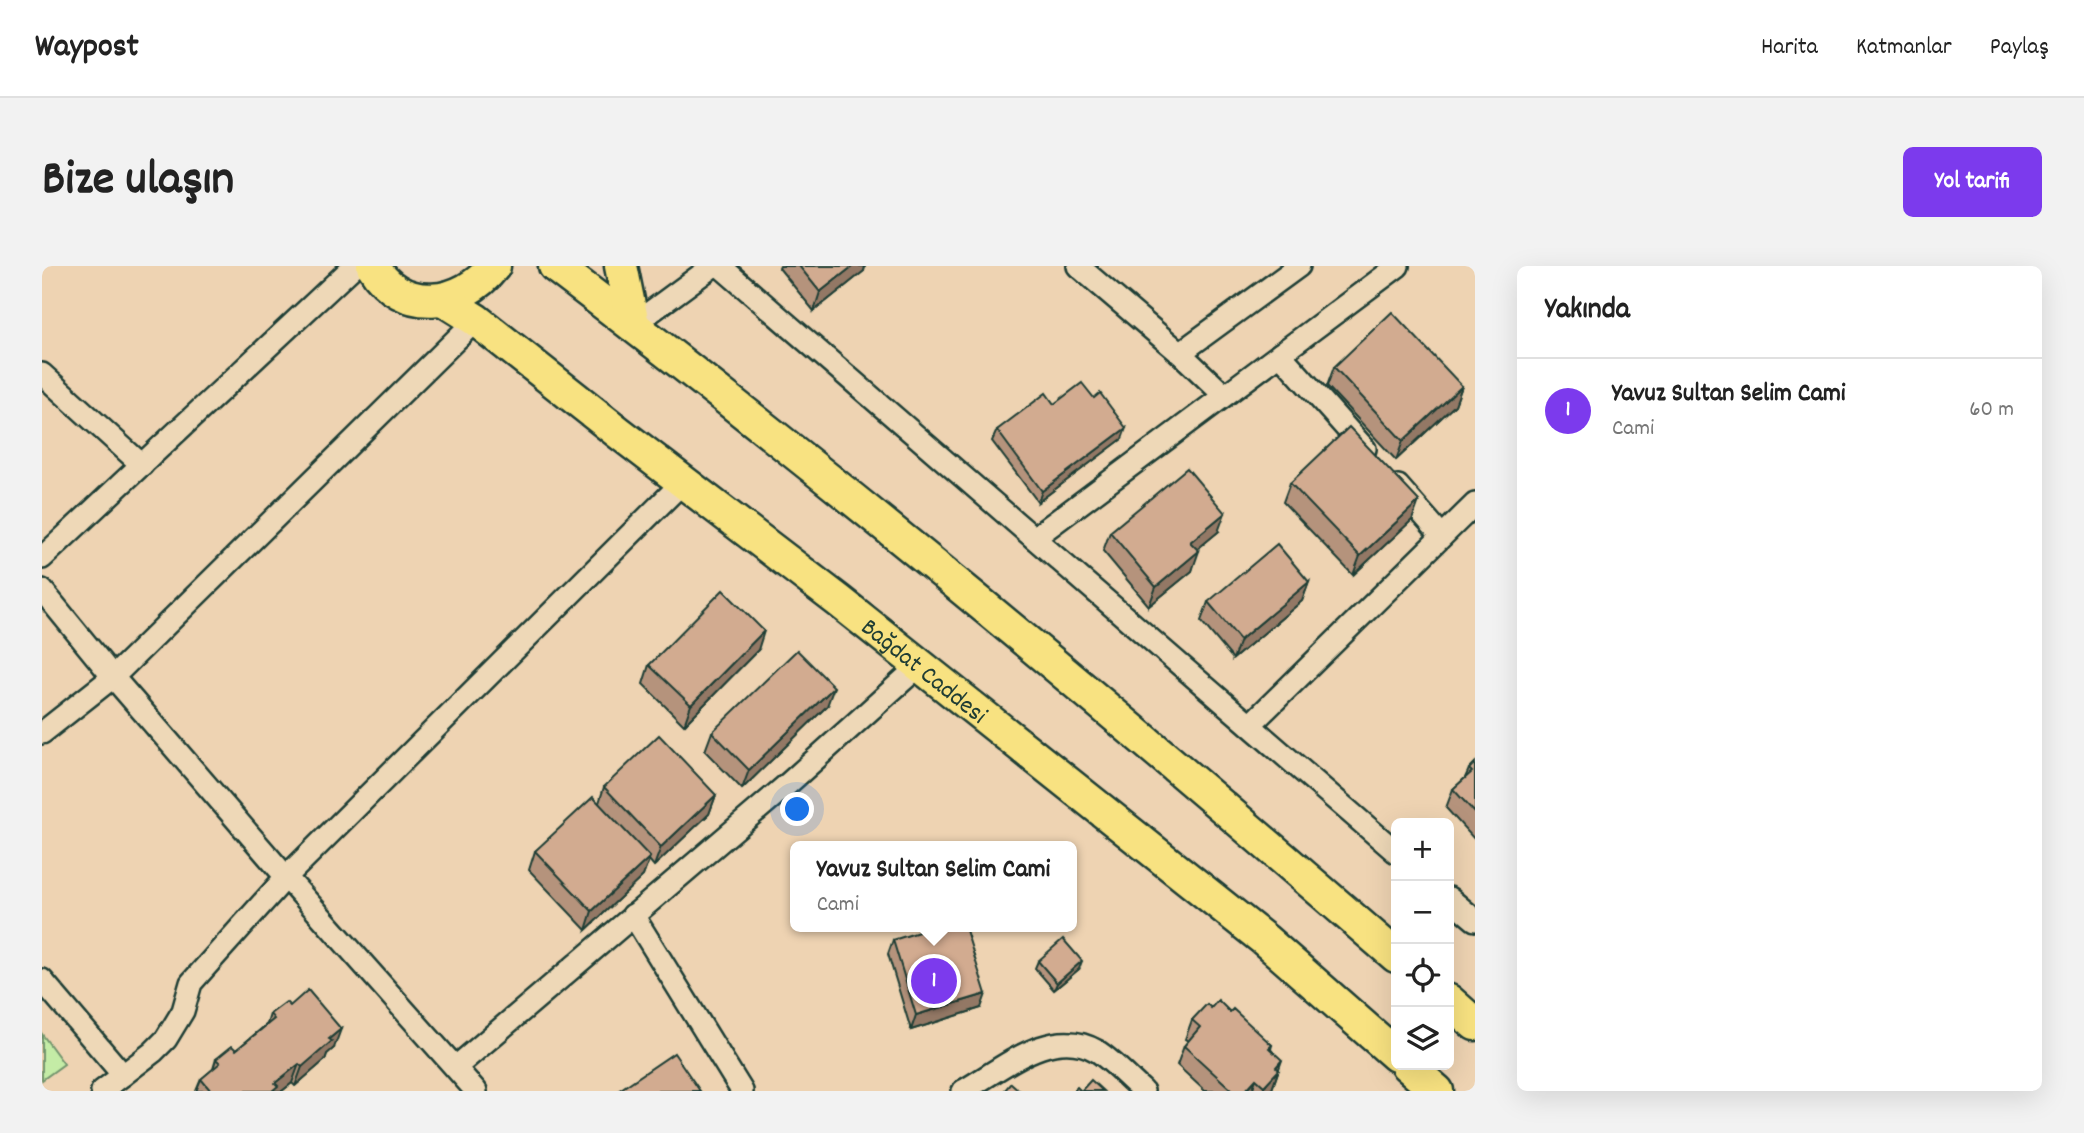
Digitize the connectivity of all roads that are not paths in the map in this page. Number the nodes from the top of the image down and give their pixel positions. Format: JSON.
{"nodes":[{"id":1,"x":354,"y":266,"type":"edge"},
{"id":2,"x":373,"y":266,"type":"edge"},
{"id":3,"x":494,"y":266,"type":"edge"},
{"id":4,"x":555,"y":266,"type":"edge"},
{"id":5,"x":621,"y":266,"type":"edge"},
{"id":6,"x":713,"y":266,"type":"edge"},
{"id":7,"x":720,"y":266,"type":"edge"},
{"id":8,"x":1077,"y":266,"type":"edge"},
{"id":9,"x":1299,"y":266,"type":"edge"},
{"id":10,"x":1398,"y":266,"type":"edge"},
{"id":11,"x":444,"y":300,"type":"junction"},
{"id":12,"x":476,"y":320,"type":"junction"},
{"id":13,"x":633,"y":325,"type":"junction"},
{"id":14,"x":1180,"y":354,"type":"junction"},
{"id":15,"x":1280,"y":354,"type":"junction"},
{"id":16,"x":42,"y":374,"type":"edge"},
{"id":17,"x":1224,"y":395,"type":"junction"},
{"id":18,"x":142,"y":465,"type":"junction"},
{"id":19,"x":683,"y":482,"type":"junction"},
{"id":20,"x":1475,"y":504,"type":"edge"},
{"id":21,"x":1442,"y":536,"type":"junction"},
{"id":22,"x":1034,"y":538,"type":"junction"},
{"id":23,"x":42,"y":558,"type":"edge"},
{"id":24,"x":42,"y":590,"type":"edge"},
{"id":25,"x":920,"y":665,"type":"junction"},
{"id":26,"x":113,"y":677,"type":"junction"},
{"id":27,"x":1250,"y":725,"type":"junction"},
{"id":28,"x":42,"y":733,"type":"edge"},
{"id":29,"x":1391,"y":848,"type":"edge"},
{"id":30,"x":286,"y":877,"type":"junction"},
{"id":31,"x":1454,"y":902,"type":"edge"},
{"id":32,"x":633,"y":915,"type":"junction"},
{"id":33,"x":1475,"y":920,"type":"edge"},
{"id":34,"x":1391,"y":952,"type":"edge"},
{"id":35,"x":42,"y":980,"type":"edge"},
{"id":36,"x":1454,"y":1005,"type":"edge"},
{"id":37,"x":1475,"y":1024,"type":"edge"},
{"id":38,"x":1391,"y":1051,"type":"edge"},
{"id":39,"x":456,"y":1067,"type":"junction"},
{"id":40,"x":1413,"y":1070,"type":"edge"},
{"id":41,"x":123,"y":1075,"type":"junction"},
{"id":42,"x":102,"y":1091,"type":"edge"},
{"id":43,"x":476,"y":1091,"type":"edge"},
{"id":44,"x":742,"y":1091,"type":"edge"},
{"id":45,"x":963,"y":1091,"type":"edge"},
{"id":46,"x":1143,"y":1091,"type":"edge"},
{"id":47,"x":1437,"y":1091,"type":"edge"}],
"edges":[{"from":1,"to":18,"type":"street"},
{"from":2,"to":11,"type":"main road"},
{"from":3,"to":11,"type":"main road"},
{"from":4,"to":13,"type":"main road"},
{"from":5,"to":13,"type":"main road"},
{"from":6,"to":13,"type":"street"},
{"from":7,"to":22,"type":"street"},
{"from":8,"to":14,"type":"street"},
{"from":9,"to":14,"type":"street"},
{"from":10,"to":15,"type":"street"},
{"from":11,"to":12,"type":"main road","name":"Bağdat Caddesi"},
{"from":12,"to":19,"type":"main road","name":"Bağdat Caddesi"},
{"from":12,"to":26,"type":"street"},
{"from":13,"to":34,"type":"main road"},
{"from":14,"to":17,"type":"street"},
{"from":15,"to":17,"type":"street"},
{"from":15,"to":21,"type":"street"},
{"from":16,"to":18,"type":"street"},
{"from":17,"to":22,"type":"street"},
{"from":18,"to":23,"type":"street"},
{"from":19,"to":25,"type":"main road","name":"Bağdat Caddesi"},
{"from":19,"to":30,"type":"street"},
{"from":20,"to":21,"type":"street"},
{"from":21,"to":27,"type":"street"},
{"from":22,"to":27,"type":"street"},
{"from":24,"to":26,"type":"street"},
{"from":25,"to":32,"type":"street"},
{"from":25,"to":38,"type":"main road","name":"Bağdat Caddesi"},
{"from":26,"to":28,"type":"street"},
{"from":26,"to":30,"type":"street"},
{"from":27,"to":29,"type":"street"},
{"from":30,"to":39,"type":"street"},
{"from":30,"to":41,"type":"street"},
{"from":31,"to":33,"type":"street"},
{"from":32,"to":39,"type":"street"},
{"from":32,"to":44,"type":"street"},
{"from":35,"to":41,"type":"street"},
{"from":36,"to":37,"type":"main road"},
{"from":39,"to":43,"type":"street"},
{"from":40,"to":47,"type":"main road"},
{"from":41,"to":42,"type":"street"},
{"from":45,"to":46,"type":"street"}]}
